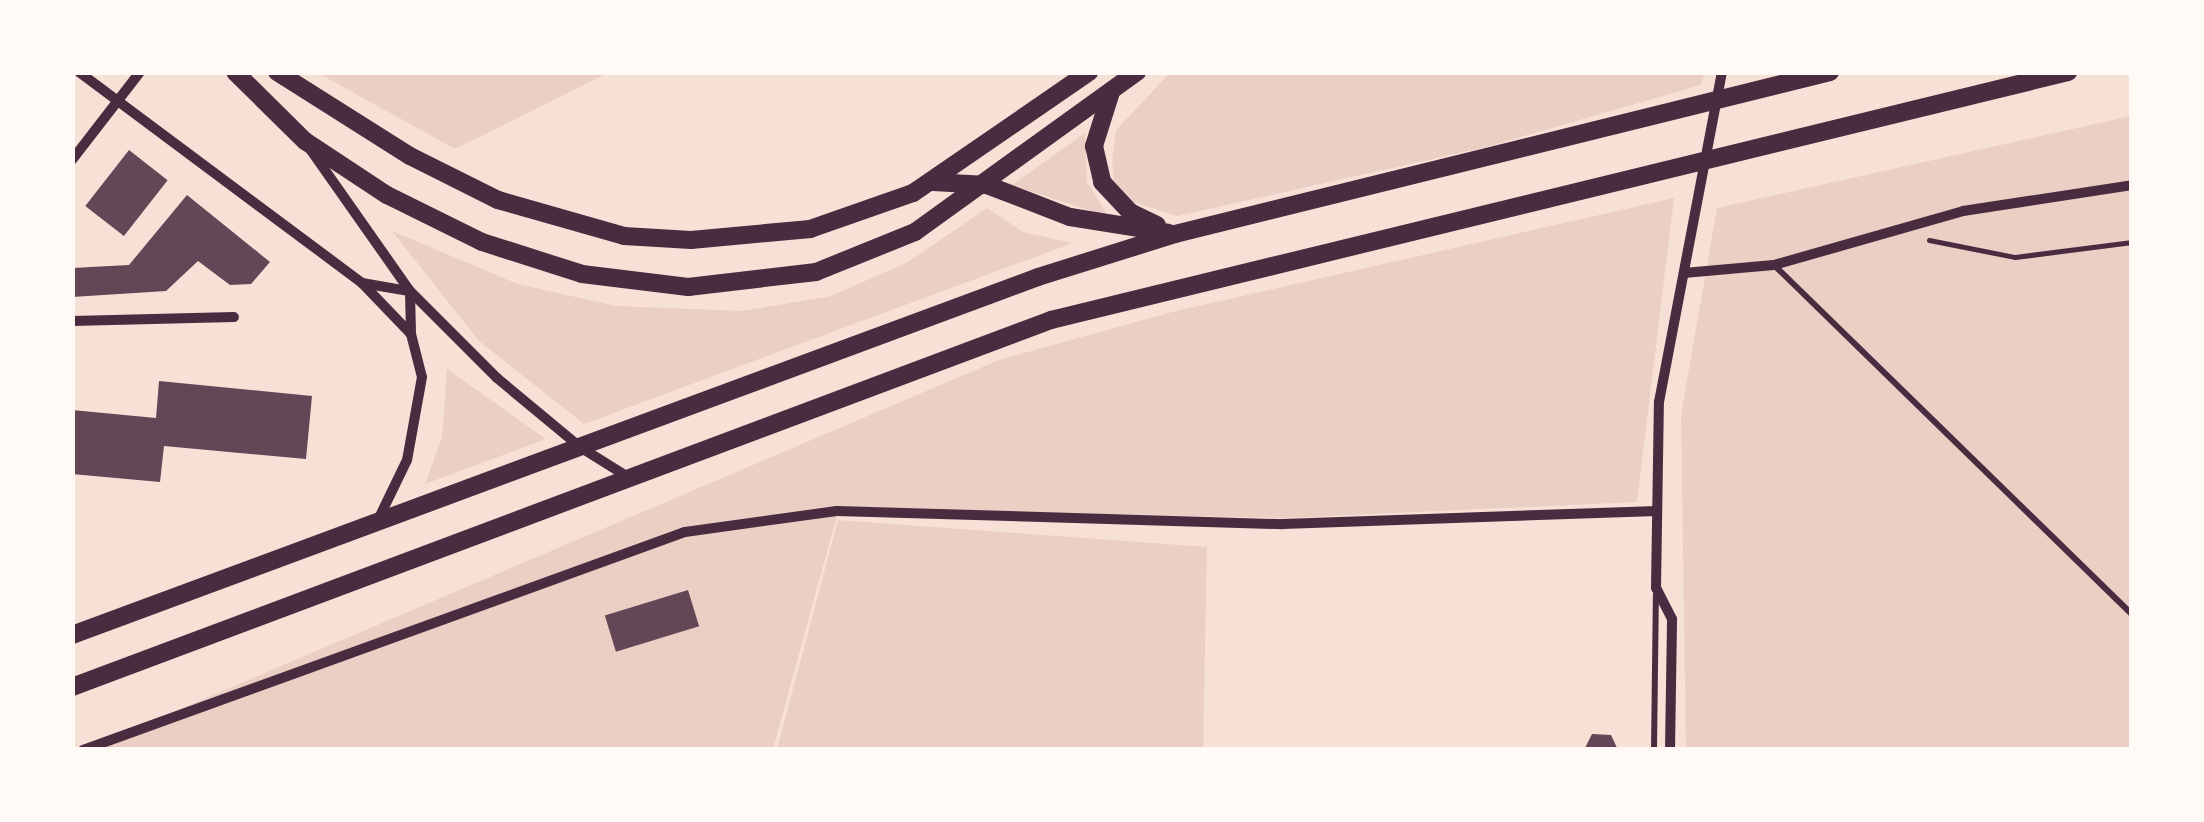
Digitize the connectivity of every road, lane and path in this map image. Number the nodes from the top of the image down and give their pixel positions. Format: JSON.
{"nodes":[{"id":1,"x":79,"y":72,"type":"edge"},
{"id":2,"x":140,"y":72,"type":"edge"},
{"id":3,"x":236,"y":72,"type":"edge"},
{"id":4,"x":277,"y":72,"type":"edge"},
{"id":5,"x":1089,"y":72,"type":"edge"},
{"id":6,"x":1137,"y":72,"type":"edge"},
{"id":7,"x":1722,"y":72,"type":"edge"},
{"id":8,"x":1830,"y":72,"type":"edge"},
{"id":9,"x":2068,"y":72,"type":"edge"},
{"id":10,"x":1111,"y":92,"type":"junction"},
{"id":11,"x":117,"y":99,"type":"junction"},
{"id":12,"x":1717,"y":101,"type":"junction"},
{"id":13,"x":304,"y":142,"type":"junction"},
{"id":14,"x":72,"y":160,"type":"edge"},
{"id":15,"x":1704,"y":162,"type":"junction"},
{"id":16,"x":932,"y":182,"type":"junction"},
{"id":17,"x":987,"y":185,"type":"junction"},
{"id":18,"x":2132,"y":185,"type":"edge"},
{"id":19,"x":1898,"y":230,"type":"junction"},
{"id":20,"x":1175,"y":234,"type":"junction"},
{"id":21,"x":2132,"y":242,"type":"edge"},
{"id":22,"x":1774,"y":265,"type":"junction"},
{"id":23,"x":1684,"y":273,"type":"junction"},
{"id":24,"x":362,"y":283,"type":"junction"},
{"id":25,"x":410,"y":291,"type":"junction"},
{"id":26,"x":234,"y":317,"type":"dead end"},
{"id":27,"x":72,"y":321,"type":"edge"},
{"id":28,"x":411,"y":334,"type":"junction"},
{"id":29,"x":580,"y":447,"type":"junction"},
{"id":30,"x":628,"y":478,"type":"junction"},
{"id":31,"x":1657,"y":511,"type":"junction"},
{"id":32,"x":377,"y":522,"type":"junction"},
{"id":33,"x":1656,"y":588,"type":"junction"},
{"id":34,"x":2132,"y":614,"type":"edge"},
{"id":35,"x":72,"y":635,"type":"edge"},
{"id":36,"x":72,"y":688,"type":"edge"},
{"id":37,"x":83,"y":750,"type":"edge"},
{"id":38,"x":1654,"y":750,"type":"edge"},
{"id":39,"x":1670,"y":750,"type":"edge"}],
"edges":[{"from":1,"to":11,"type":"street"},
{"from":2,"to":11,"type":"street"},
{"from":3,"to":13,"type":"main road"},
{"from":4,"to":16,"type":"main road"},
{"from":5,"to":16,"type":"main road"},
{"from":6,"to":10,"type":"main road"},
{"from":7,"to":12,"type":"street"},
{"from":8,"to":12,"type":"main road"},
{"from":9,"to":15,"type":"main road"},
{"from":10,"to":17,"type":"main road"},
{"from":10,"to":20,"type":"main road"},
{"from":11,"to":14,"type":"street"},
{"from":11,"to":24,"type":"street"},
{"from":12,"to":15,"type":"street"},
{"from":12,"to":20,"type":"main road"},
{"from":13,"to":17,"type":"main road"},
{"from":13,"to":25,"type":"street"},
{"from":15,"to":23,"type":"street"},
{"from":15,"to":30,"type":"main road"},
{"from":16,"to":17,"type":"main road"},
{"from":17,"to":20,"type":"main road"},
{"from":18,"to":19,"type":"street"},
{"from":19,"to":21,"type":"path"},
{"from":19,"to":22,"type":"street"},
{"from":20,"to":29,"type":"main road"},
{"from":22,"to":23,"type":"street"},
{"from":22,"to":34,"type":"lane"},
{"from":23,"to":31,"type":"street"},
{"from":24,"to":25,"type":"street"},
{"from":24,"to":28,"type":"street"},
{"from":25,"to":28,"type":"street"},
{"from":25,"to":29,"type":"street"},
{"from":26,"to":27,"type":"street"},
{"from":28,"to":32,"type":"street"},
{"from":29,"to":30,"type":"street"},
{"from":29,"to":32,"type":"main road"},
{"from":30,"to":36,"type":"main road"},
{"from":31,"to":33,"type":"street"},
{"from":31,"to":37,"type":"street"},
{"from":32,"to":35,"type":"main road"},
{"from":33,"to":38,"type":"lane"},
{"from":33,"to":39,"type":"street"}]}
